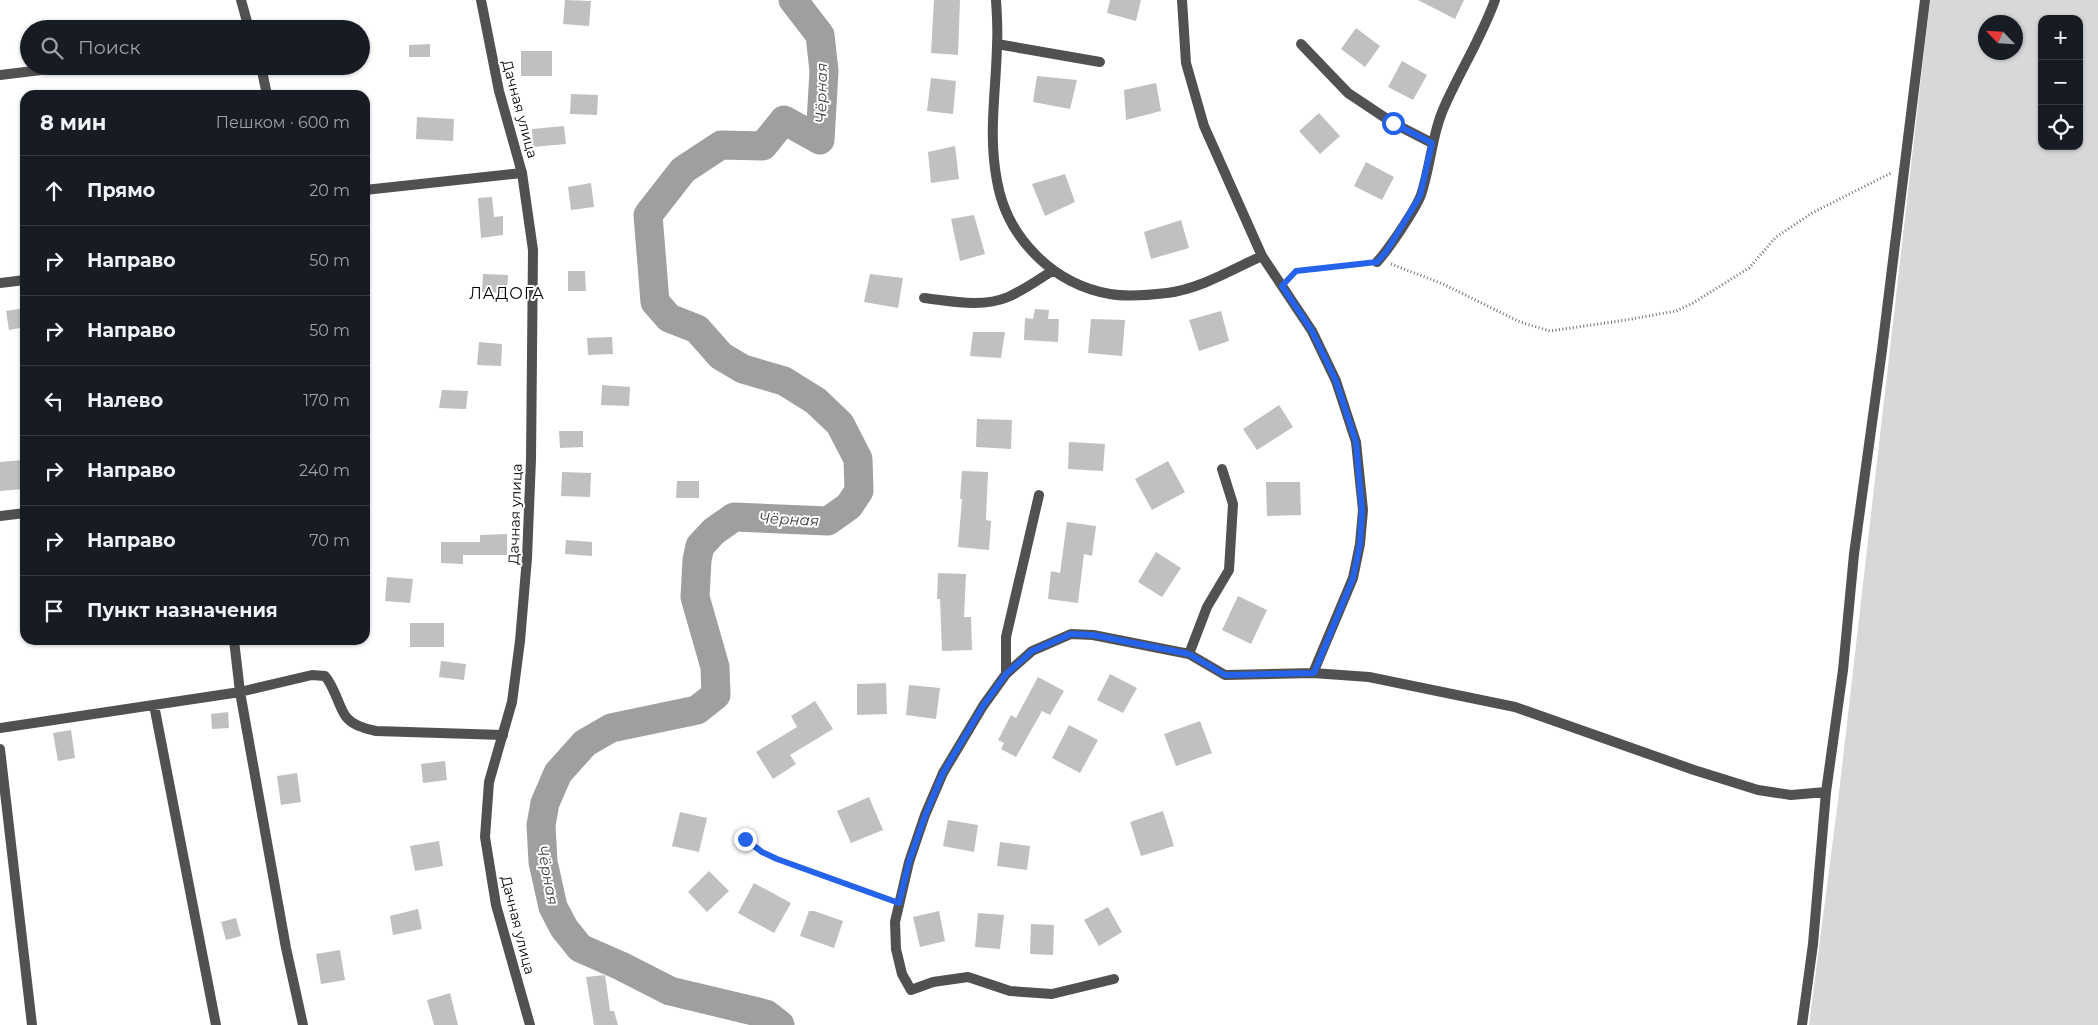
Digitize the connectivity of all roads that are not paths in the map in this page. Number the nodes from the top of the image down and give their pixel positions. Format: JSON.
{"nodes":[{"id":1,"x":241,"y":0,"type":"edge"},
{"id":2,"x":481,"y":0,"type":"edge"},
{"id":3,"x":996,"y":0,"type":"edge"},
{"id":4,"x":1182,"y":0,"type":"edge"},
{"id":5,"x":1496,"y":0,"type":"edge"},
{"id":6,"x":1925,"y":0,"type":"edge"},
{"id":7,"x":247,"y":20,"type":"edge"},
{"id":8,"x":998,"y":44,"type":"junction"},
{"id":9,"x":1301,"y":44,"type":"dead end"},
{"id":10,"x":1100,"y":62,"type":"dead end"},
{"id":11,"x":20,"y":73,"type":"edge"},
{"id":12,"x":0,"y":75,"type":"edge"},
{"id":13,"x":263,"y":75,"type":"edge"},
{"id":14,"x":266,"y":90,"type":"edge"},
{"id":15,"x":1432,"y":143,"type":"junction"},
{"id":16,"x":522,"y":172,"type":"junction"},
{"id":17,"x":370,"y":189,"type":"edge"},
{"id":18,"x":1262,"y":256,"type":"junction"},
{"id":19,"x":1377,"y":262,"type":"road end"},
{"id":20,"x":1052,"y":272,"type":"junction"},
{"id":21,"x":20,"y":281,"type":"edge"},
{"id":22,"x":0,"y":284,"type":"edge"},
{"id":23,"x":924,"y":298,"type":"dead end"},
{"id":24,"x":1222,"y":469,"type":"dead end"},
{"id":25,"x":1039,"y":495,"type":"dead end"},
{"id":26,"x":20,"y":514,"type":"edge"},
{"id":27,"x":0,"y":516,"type":"edge"},
{"id":28,"x":235,"y":645,"type":"edge"},
{"id":29,"x":1189,"y":654,"type":"junction"},
{"id":30,"x":1314,"y":673,"type":"junction"},
{"id":31,"x":1006,"y":674,"type":"junction"},
{"id":32,"x":240,"y":692,"type":"junction"},
{"id":33,"x":154,"y":705,"type":"junction"},
{"id":34,"x":0,"y":728,"type":"edge"},
{"id":35,"x":503,"y":735,"type":"junction"},
{"id":36,"x":0,"y":749,"type":"edge"},
{"id":37,"x":1826,"y":792,"type":"junction"},
{"id":38,"x":1114,"y":979,"type":"dead end"},
{"id":39,"x":32,"y":1025,"type":"edge"},
{"id":40,"x":216,"y":1025,"type":"edge"},
{"id":41,"x":303,"y":1025,"type":"edge"},
{"id":42,"x":530,"y":1025,"type":"edge"},
{"id":43,"x":1802,"y":1025,"type":"edge"}],
"edges":[{"from":1,"to":7,"type":"street"},
{"from":2,"to":16,"type":"street","name":"Дачная улица"},
{"from":3,"to":8,"type":"street"},
{"from":4,"to":18,"type":"street"},
{"from":5,"to":15,"type":"street"},
{"from":6,"to":37,"type":"street"},
{"from":8,"to":10,"type":"street"},
{"from":8,"to":20,"type":"street"},
{"from":9,"to":15,"type":"street"},
{"from":11,"to":12,"type":"street"},
{"from":13,"to":14,"type":"street"},
{"from":15,"to":19,"type":"street"},
{"from":16,"to":17,"type":"street"},
{"from":16,"to":35,"type":"street","name":"Дачная улица"},
{"from":18,"to":20,"type":"street"},
{"from":18,"to":30,"type":"street"},
{"from":20,"to":23,"type":"street"},
{"from":21,"to":22,"type":"street"},
{"from":24,"to":29,"type":"street"},
{"from":25,"to":31,"type":"street"},
{"from":26,"to":27,"type":"street"},
{"from":28,"to":32,"type":"street"},
{"from":29,"to":30,"type":"street"},
{"from":29,"to":31,"type":"street"},
{"from":30,"to":37,"type":"street"},
{"from":31,"to":38,"type":"street"},
{"from":32,"to":33,"type":"street"},
{"from":32,"to":35,"type":"street"},
{"from":32,"to":41,"type":"street"},
{"from":33,"to":34,"type":"street"},
{"from":33,"to":40,"type":"street"},
{"from":35,"to":42,"type":"street","name":"Дачная улица"},
{"from":36,"to":39,"type":"street"},
{"from":37,"to":43,"type":"street"}]}
